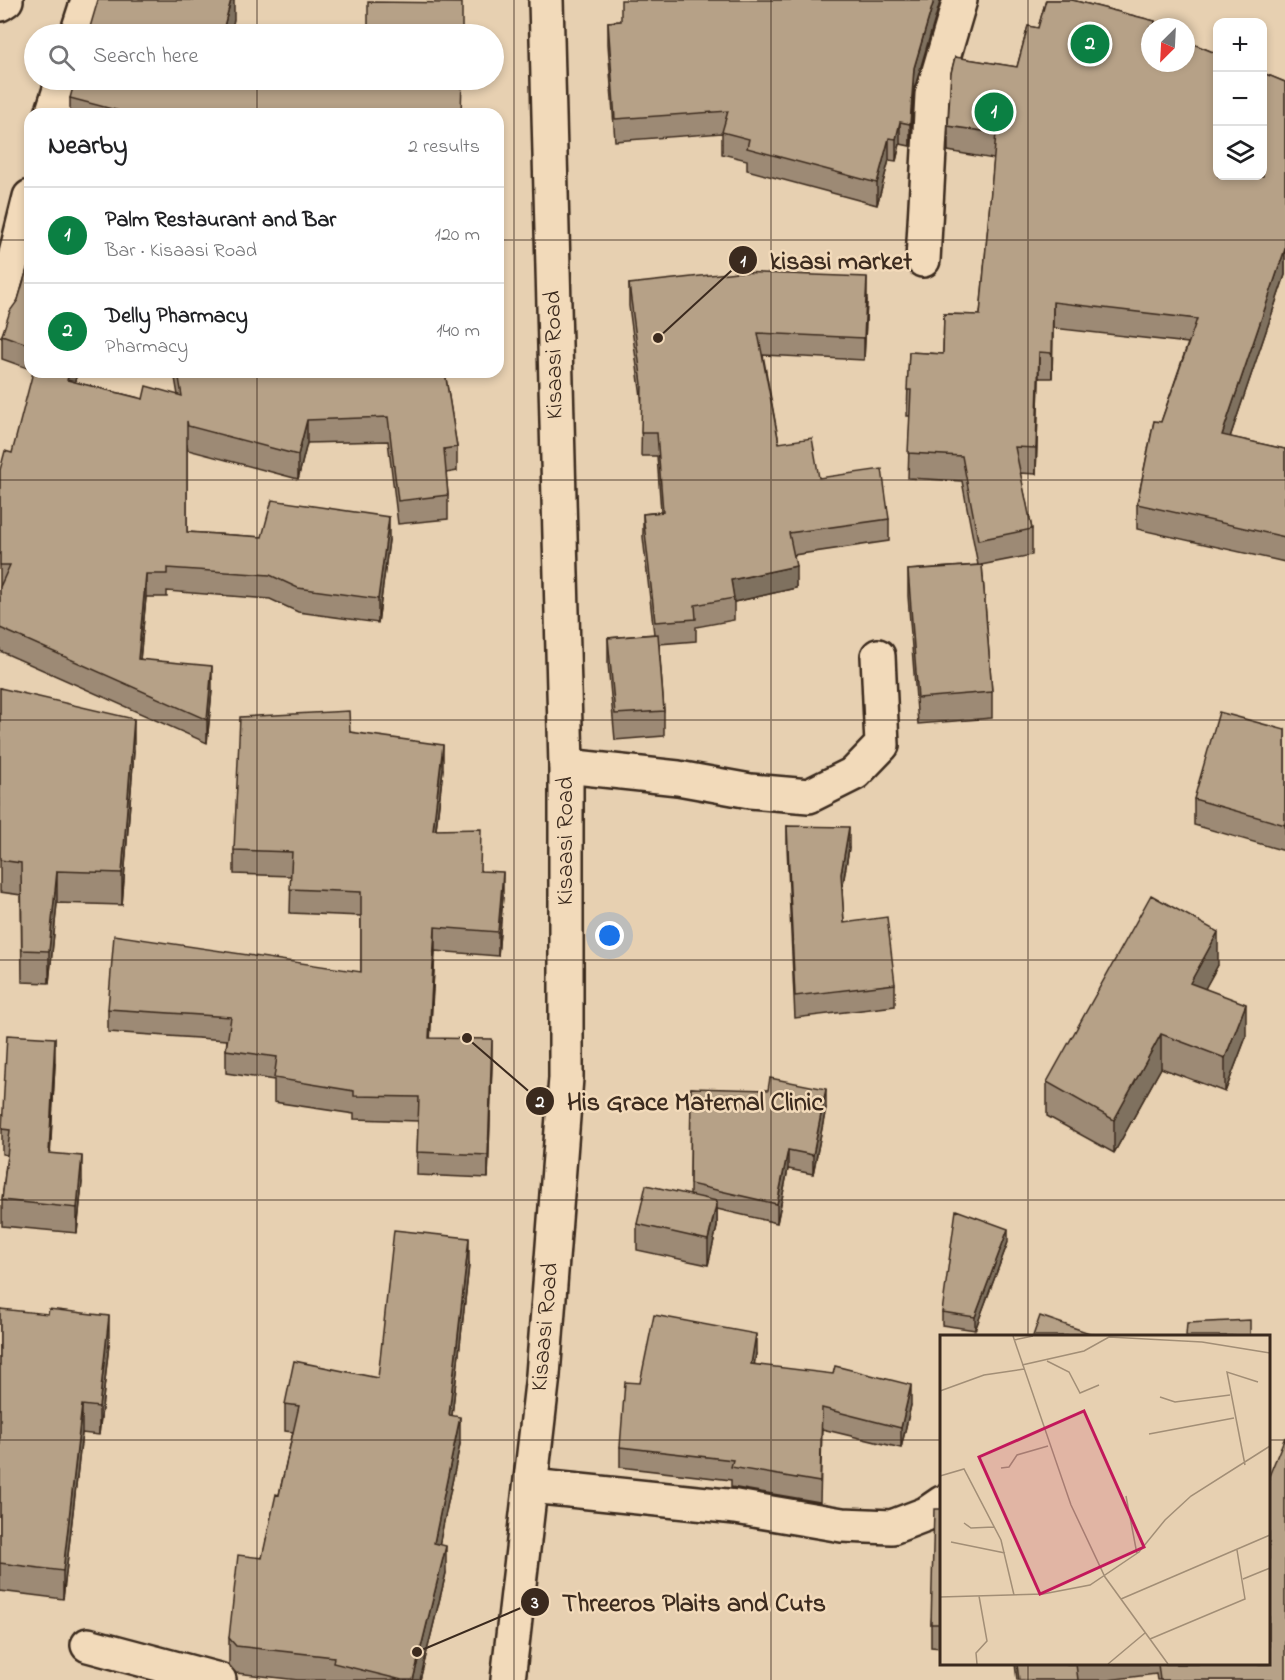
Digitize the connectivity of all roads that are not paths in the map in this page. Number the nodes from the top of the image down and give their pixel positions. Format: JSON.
{"nodes":[{"id":1,"x":6,"y":0,"type":"edge"},
{"id":2,"x":88,"y":0,"type":"edge"},
{"id":3,"x":546,"y":0,"type":"edge"},
{"id":4,"x":960,"y":0,"type":"edge"},
{"id":5,"x":0,"y":4,"type":"edge"},
{"id":6,"x":80,"y":24,"type":"edge"},
{"id":7,"x":60,"y":90,"type":"edge"},
{"id":8,"x":54,"y":108,"type":"edge"},
{"id":9,"x":24,"y":221,"type":"edge"},
{"id":10,"x":922,"y":260,"type":"dead end"},
{"id":11,"x":0,"y":319,"type":"edge"},
{"id":12,"x":878,"y":656,"type":"dead end"},
{"id":13,"x":566,"y":766,"type":"junction"},
{"id":14,"x":531,"y":1486,"type":"junction"},
{"id":15,"x":940,"y":1504,"type":"edge"},
{"id":16,"x":88,"y":1645,"type":"dead end"},
{"id":17,"x":219,"y":1680,"type":"edge"},
{"id":18,"x":508,"y":1680,"type":"edge"}],
"edges":[{"from":1,"to":5,"type":"main road"},
{"from":2,"to":6,"type":"main road"},
{"from":3,"to":13,"type":"main road","name":"Kisaasi Road"},
{"from":4,"to":10,"type":"main road"},
{"from":7,"to":8,"type":"main road"},
{"from":9,"to":11,"type":"main road"},
{"from":12,"to":13,"type":"main road"},
{"from":13,"to":14,"type":"main road","name":"Kisaasi Road"},
{"from":14,"to":15,"type":"main road"},
{"from":14,"to":18,"type":"main road","name":"Kisaasi Road"},
{"from":16,"to":17,"type":"main road"}]}
